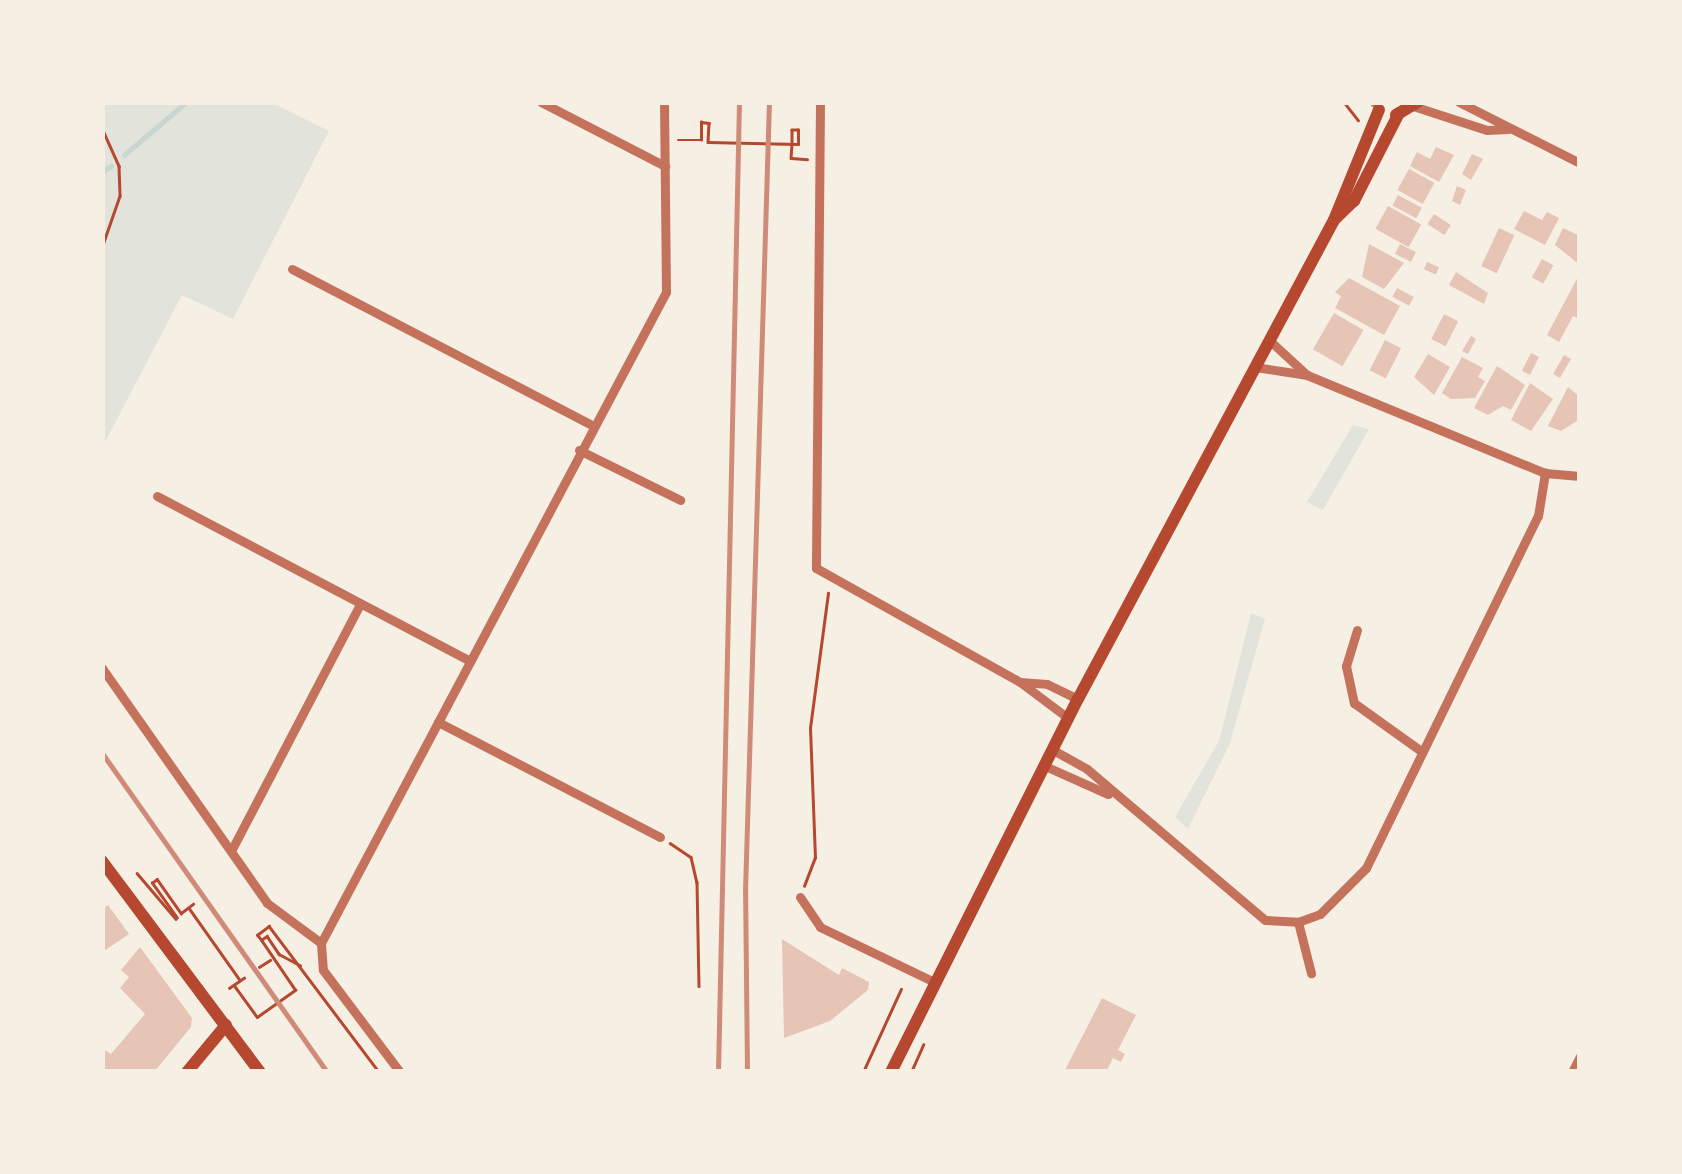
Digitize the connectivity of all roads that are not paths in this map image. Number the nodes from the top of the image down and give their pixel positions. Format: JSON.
{"nodes":[{"id":1,"x":541,"y":102,"type":"edge"},
{"id":2,"x":664,"y":102,"type":"edge"},
{"id":3,"x":820,"y":102,"type":"edge"},
{"id":4,"x":1459,"y":102,"type":"edge"},
{"id":5,"x":1415,"y":104,"type":"edge"},
{"id":6,"x":1376,"y":105,"type":"edge"},
{"id":7,"x":1399,"y":113,"type":"junction"},
{"id":8,"x":1508,"y":129,"type":"junction"},
{"id":9,"x":1580,"y":163,"type":"edge"},
{"id":10,"x":665,"y":166,"type":"junction"},
{"id":11,"x":1334,"y":220,"type":"junction"},
{"id":12,"x":292,"y":268,"type":"dead end"},
{"id":13,"x":1269,"y":340,"type":"junction"},
{"id":14,"x":1255,"y":367,"type":"junction"},
{"id":15,"x":1307,"y":375,"type":"junction"},
{"id":16,"x":592,"y":424,"type":"junction"},
{"id":17,"x":579,"y":450,"type":"junction"},
{"id":18,"x":1545,"y":473,"type":"junction"},
{"id":19,"x":1578,"y":476,"type":"edge"},
{"id":20,"x":157,"y":496,"type":"dead end"},
{"id":21,"x":680,"y":500,"type":"dead end"},
{"id":22,"x":360,"y":604,"type":"junction"},
{"id":23,"x":1358,"y":630,"type":"dead end"},
{"id":24,"x":470,"y":661,"type":"junction"},
{"id":25,"x":102,"y":668,"type":"edge"},
{"id":26,"x":1020,"y":682,"type":"junction"},
{"id":27,"x":1078,"y":699,"type":"junction"},
{"id":28,"x":1068,"y":718,"type":"junction"},
{"id":29,"x":438,"y":722,"type":"junction"},
{"id":30,"x":1052,"y":750,"type":"junction"},
{"id":31,"x":1421,"y":751,"type":"junction"},
{"id":32,"x":1045,"y":766,"type":"junction"},
{"id":33,"x":1111,"y":795,"type":"junction"},
{"id":34,"x":660,"y":837,"type":"road end"},
{"id":35,"x":232,"y":851,"type":"junction"},
{"id":36,"x":102,"y":861,"type":"edge"},
{"id":37,"x":800,"y":897,"type":"road end"},
{"id":38,"x":1298,"y":922,"type":"junction"},
{"id":39,"x":321,"y":942,"type":"junction"},
{"id":40,"x":1311,"y":973,"type":"dead end"},
{"id":41,"x":932,"y":981,"type":"junction"},
{"id":42,"x":226,"y":1025,"type":"junction"},
{"id":43,"x":1580,"y":1056,"type":"edge"},
{"id":44,"x":187,"y":1072,"type":"edge"},
{"id":45,"x":260,"y":1072,"type":"edge"},
{"id":46,"x":400,"y":1072,"type":"edge"},
{"id":47,"x":889,"y":1072,"type":"edge"},
{"id":48,"x":1572,"y":1072,"type":"edge"}],
"edges":[{"from":1,"to":10,"type":"street"},
{"from":2,"to":10,"type":"street"},
{"from":3,"to":26,"type":"street"},
{"from":4,"to":8,"type":"street"},
{"from":5,"to":7,"type":"main road"},
{"from":5,"to":8,"type":"street"},
{"from":6,"to":7,"type":"main road"},
{"from":6,"to":11,"type":"main road"},
{"from":7,"to":11,"type":"main road"},
{"from":8,"to":9,"type":"street"},
{"from":10,"to":16,"type":"street"},
{"from":11,"to":13,"type":"main road"},
{"from":12,"to":16,"type":"street"},
{"from":13,"to":14,"type":"main road"},
{"from":13,"to":15,"type":"street"},
{"from":14,"to":15,"type":"street"},
{"from":14,"to":27,"type":"main road"},
{"from":15,"to":18,"type":"street"},
{"from":16,"to":17,"type":"street"},
{"from":17,"to":21,"type":"street"},
{"from":17,"to":24,"type":"street"},
{"from":18,"to":19,"type":"street"},
{"from":18,"to":31,"type":"street"},
{"from":20,"to":22,"type":"street"},
{"from":22,"to":24,"type":"street"},
{"from":22,"to":35,"type":"street"},
{"from":23,"to":31,"type":"street"},
{"from":24,"to":29,"type":"street"},
{"from":25,"to":35,"type":"street"},
{"from":26,"to":27,"type":"street"},
{"from":26,"to":28,"type":"street"},
{"from":27,"to":28,"type":"main road"},
{"from":28,"to":30,"type":"main road"},
{"from":29,"to":34,"type":"street"},
{"from":29,"to":39,"type":"street"},
{"from":30,"to":32,"type":"main road"},
{"from":30,"to":33,"type":"street"},
{"from":31,"to":38,"type":"street"},
{"from":32,"to":33,"type":"street"},
{"from":32,"to":41,"type":"main road"},
{"from":33,"to":38,"type":"street"},
{"from":35,"to":39,"type":"street"},
{"from":36,"to":42,"type":"main road"},
{"from":37,"to":41,"type":"street"},
{"from":38,"to":40,"type":"street"},
{"from":39,"to":46,"type":"street"},
{"from":41,"to":47,"type":"main road"},
{"from":42,"to":44,"type":"main road"},
{"from":42,"to":45,"type":"main road"},
{"from":43,"to":48,"type":"street"}]}
